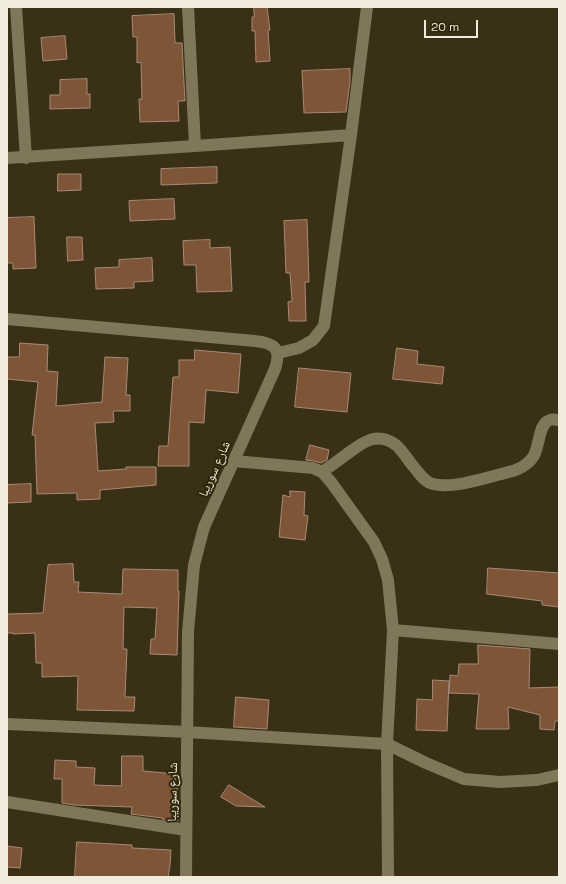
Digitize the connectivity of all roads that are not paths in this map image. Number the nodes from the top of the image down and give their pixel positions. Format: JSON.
{"nodes":[{"id":1,"x":16,"y":7,"type":"edge"},
{"id":2,"x":188,"y":7,"type":"edge"},
{"id":3,"x":367,"y":7,"type":"edge"},
{"id":4,"x":351,"y":135,"type":"junction"},
{"id":5,"x":195,"y":146,"type":"junction"},
{"id":6,"x":7,"y":158,"type":"edge"},
{"id":7,"x":26,"y":158,"type":"junction"},
{"id":8,"x":7,"y":319,"type":"edge"},
{"id":9,"x":278,"y":353,"type":"junction"},
{"id":10,"x":559,"y":420,"type":"edge"},
{"id":11,"x":234,"y":461,"type":"junction"},
{"id":12,"x":322,"y":472,"type":"junction"},
{"id":13,"x":393,"y":630,"type":"junction"},
{"id":14,"x":559,"y":644,"type":"edge"},
{"id":15,"x":7,"y":724,"type":"edge"},
{"id":16,"x":187,"y":732,"type":"junction"},
{"id":17,"x":387,"y":744,"type":"junction"},
{"id":18,"x":559,"y":775,"type":"edge"},
{"id":19,"x":7,"y":802,"type":"edge"},
{"id":20,"x":186,"y":830,"type":"junction"},
{"id":21,"x":186,"y":877,"type":"edge"},
{"id":22,"x":388,"y":877,"type":"edge"}],
"edges":[{"from":1,"to":7,"type":"street"},
{"from":2,"to":5,"type":"street"},
{"from":3,"to":4,"type":"street"},
{"from":4,"to":5,"type":"street"},
{"from":4,"to":9,"type":"street"},
{"from":5,"to":7,"type":"street"},
{"from":6,"to":7,"type":"street"},
{"from":8,"to":9,"type":"street"},
{"from":9,"to":11,"type":"street","name":"شارع سوريبا"},
{"from":10,"to":12,"type":"street"},
{"from":11,"to":12,"type":"street"},
{"from":11,"to":16,"type":"street","name":"شارع سوريبا"},
{"from":12,"to":13,"type":"street"},
{"from":13,"to":14,"type":"street"},
{"from":13,"to":17,"type":"street"},
{"from":15,"to":16,"type":"street"},
{"from":16,"to":17,"type":"street"},
{"from":16,"to":20,"type":"street","name":"شارع سوريبا"},
{"from":17,"to":18,"type":"street"},
{"from":17,"to":22,"type":"street"},
{"from":19,"to":20,"type":"street"},
{"from":20,"to":21,"type":"street","name":"شارع سوريبا"}]}
